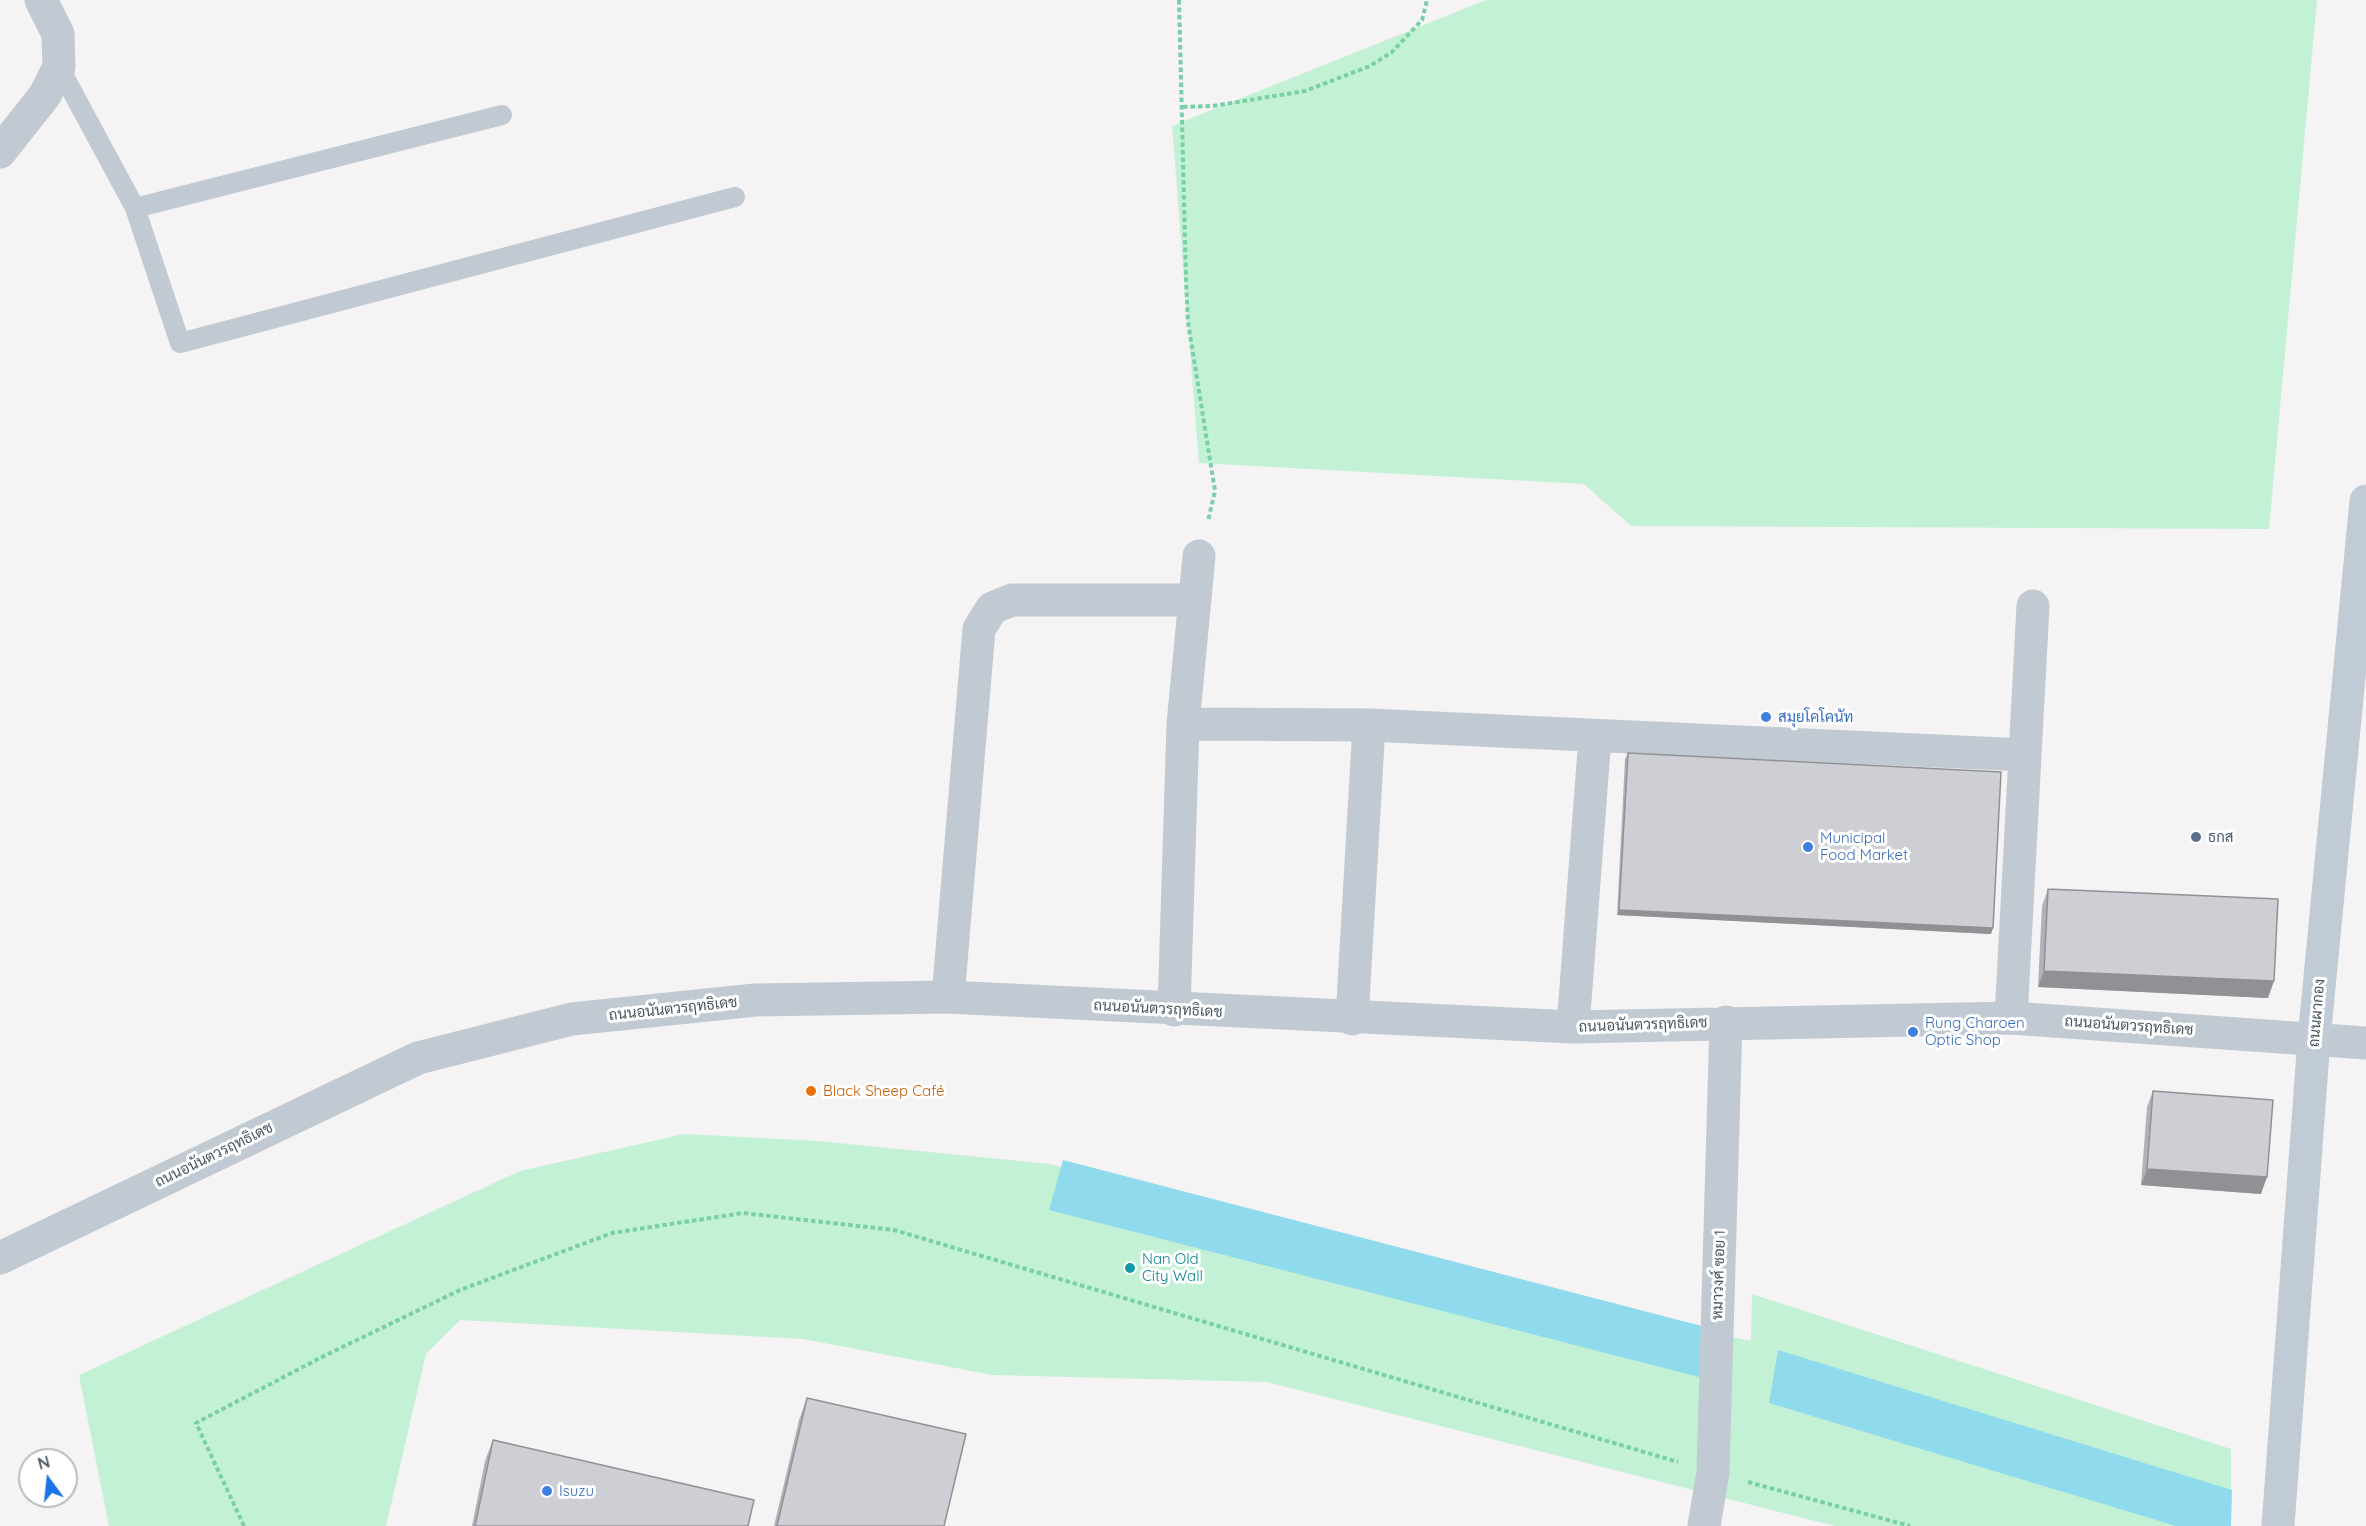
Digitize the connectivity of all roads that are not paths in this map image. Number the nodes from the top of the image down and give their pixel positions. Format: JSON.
{"nodes":[{"id":1,"x":41,"y":0,"type":"edge"},
{"id":2,"x":59,"y":67,"type":"junction"},
{"id":3,"x":502,"y":115,"type":"dead end"},
{"id":4,"x":0,"y":152,"type":"edge"},
{"id":5,"x":735,"y":197,"type":"dead end"},
{"id":6,"x":135,"y":208,"type":"junction"},
{"id":7,"x":2366,"y":501,"type":"edge"},
{"id":8,"x":1199,"y":556,"type":"road end"},
{"id":9,"x":2363,"y":559,"type":"edge"},
{"id":10,"x":1195,"y":600,"type":"junction"},
{"id":11,"x":2033,"y":606,"type":"dead end"},
{"id":12,"x":1183,"y":724,"type":"junction"},
{"id":13,"x":1369,"y":726,"type":"junction"},
{"id":14,"x":1595,"y":737,"type":"junction"},
{"id":15,"x":2025,"y":755,"type":"junction"},
{"id":16,"x":948,"y":997,"type":"junction"},
{"id":17,"x":1174,"y":1010,"type":"junction"},
{"id":18,"x":1352,"y":1018,"type":"junction"},
{"id":19,"x":2011,"y":1018,"type":"junction"},
{"id":20,"x":1726,"y":1022,"type":"junction"},
{"id":21,"x":1573,"y":1027,"type":"junction"},
{"id":22,"x":2314,"y":1039,"type":"junction"},
{"id":23,"x":2366,"y":1043,"type":"edge"},
{"id":24,"x":0,"y":1258,"type":"edge"},
{"id":25,"x":1704,"y":1526,"type":"edge"},
{"id":26,"x":2277,"y":1526,"type":"edge"}],
"edges":[{"from":1,"to":2,"type":"street"},
{"from":2,"to":4,"type":"street"},
{"from":2,"to":6,"type":"lane"},
{"from":3,"to":6,"type":"lane"},
{"from":5,"to":6,"type":"lane"},
{"from":7,"to":9,"type":"main road","name":"ถนนผากอง"},
{"from":8,"to":10,"type":"street"},
{"from":9,"to":22,"type":"main road","name":"ถนนผากอง"},
{"from":10,"to":12,"type":"street"},
{"from":10,"to":16,"type":"street"},
{"from":11,"to":15,"type":"street"},
{"from":12,"to":13,"type":"street"},
{"from":12,"to":17,"type":"street"},
{"from":13,"to":14,"type":"street"},
{"from":13,"to":18,"type":"street"},
{"from":14,"to":15,"type":"street"},
{"from":14,"to":21,"type":"street"},
{"from":15,"to":19,"type":"street"},
{"from":16,"to":17,"type":"street","name":"ถนนอนันตวรฤทธิเดช"},
{"from":16,"to":24,"type":"street","name":"ถนนอนันตวรฤทธิเดช"},
{"from":17,"to":18,"type":"street","name":"ถนนอนันตวรฤทธิเดช"},
{"from":18,"to":21,"type":"street","name":"ถนนอนันตวรฤทธิเดช"},
{"from":19,"to":20,"type":"street","name":"ถนนอนันตวรฤทธิเดช"},
{"from":19,"to":22,"type":"street","name":"ถนนอนันตวรฤทธิเดช"},
{"from":20,"to":21,"type":"street","name":"ถนนอนันตวรฤทธิเดช"},
{"from":20,"to":25,"type":"street","name":"หมาวงศ์ ซอย 1"},
{"from":22,"to":23,"type":"street","name":"ถนนอนันตวรฤทธิเดช"},
{"from":22,"to":26,"type":"main road","name":"ถนนผากอง"}]}
